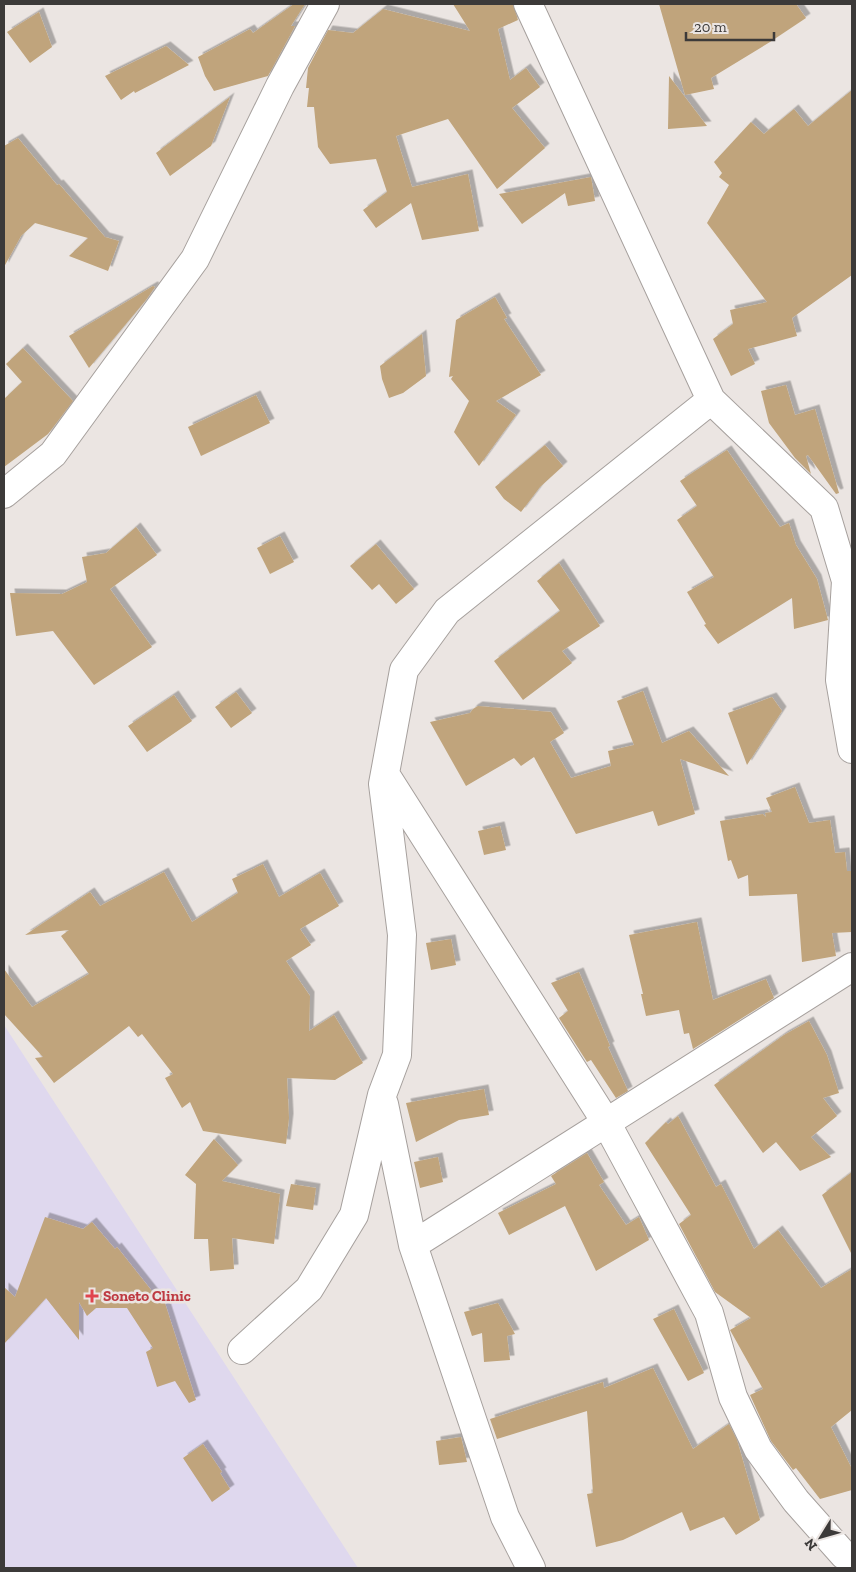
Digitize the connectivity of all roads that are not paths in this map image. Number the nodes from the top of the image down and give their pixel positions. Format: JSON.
{"nodes":[{"id":1,"x":325,"y":4,"type":"edge"},
{"id":2,"x":528,"y":4,"type":"edge"},
{"id":3,"x":711,"y":400,"type":"junction"},
{"id":4,"x":4,"y":494,"type":"edge"},
{"id":5,"x":852,"y":749,"type":"edge"},
{"id":6,"x":384,"y":773,"type":"junction"},
{"id":7,"x":852,"y":967,"type":"edge"},
{"id":8,"x":382,"y":1095,"type":"junction"},
{"id":9,"x":606,"y":1122,"type":"junction"},
{"id":10,"x":413,"y":1245,"type":"junction"},
{"id":11,"x":242,"y":1350,"type":"dead end"},
{"id":12,"x":843,"y":1555,"type":"edge"},
{"id":13,"x":531,"y":1568,"type":"edge"}],
"edges":[{"from":1,"to":4,"type":"street"},
{"from":2,"to":3,"type":"street"},
{"from":3,"to":5,"type":"street"},
{"from":3,"to":6,"type":"street"},
{"from":6,"to":8,"type":"street"},
{"from":6,"to":9,"type":"street"},
{"from":7,"to":9,"type":"street"},
{"from":8,"to":10,"type":"street"},
{"from":8,"to":11,"type":"street"},
{"from":9,"to":10,"type":"street"},
{"from":9,"to":12,"type":"street"},
{"from":10,"to":13,"type":"street"}]}
